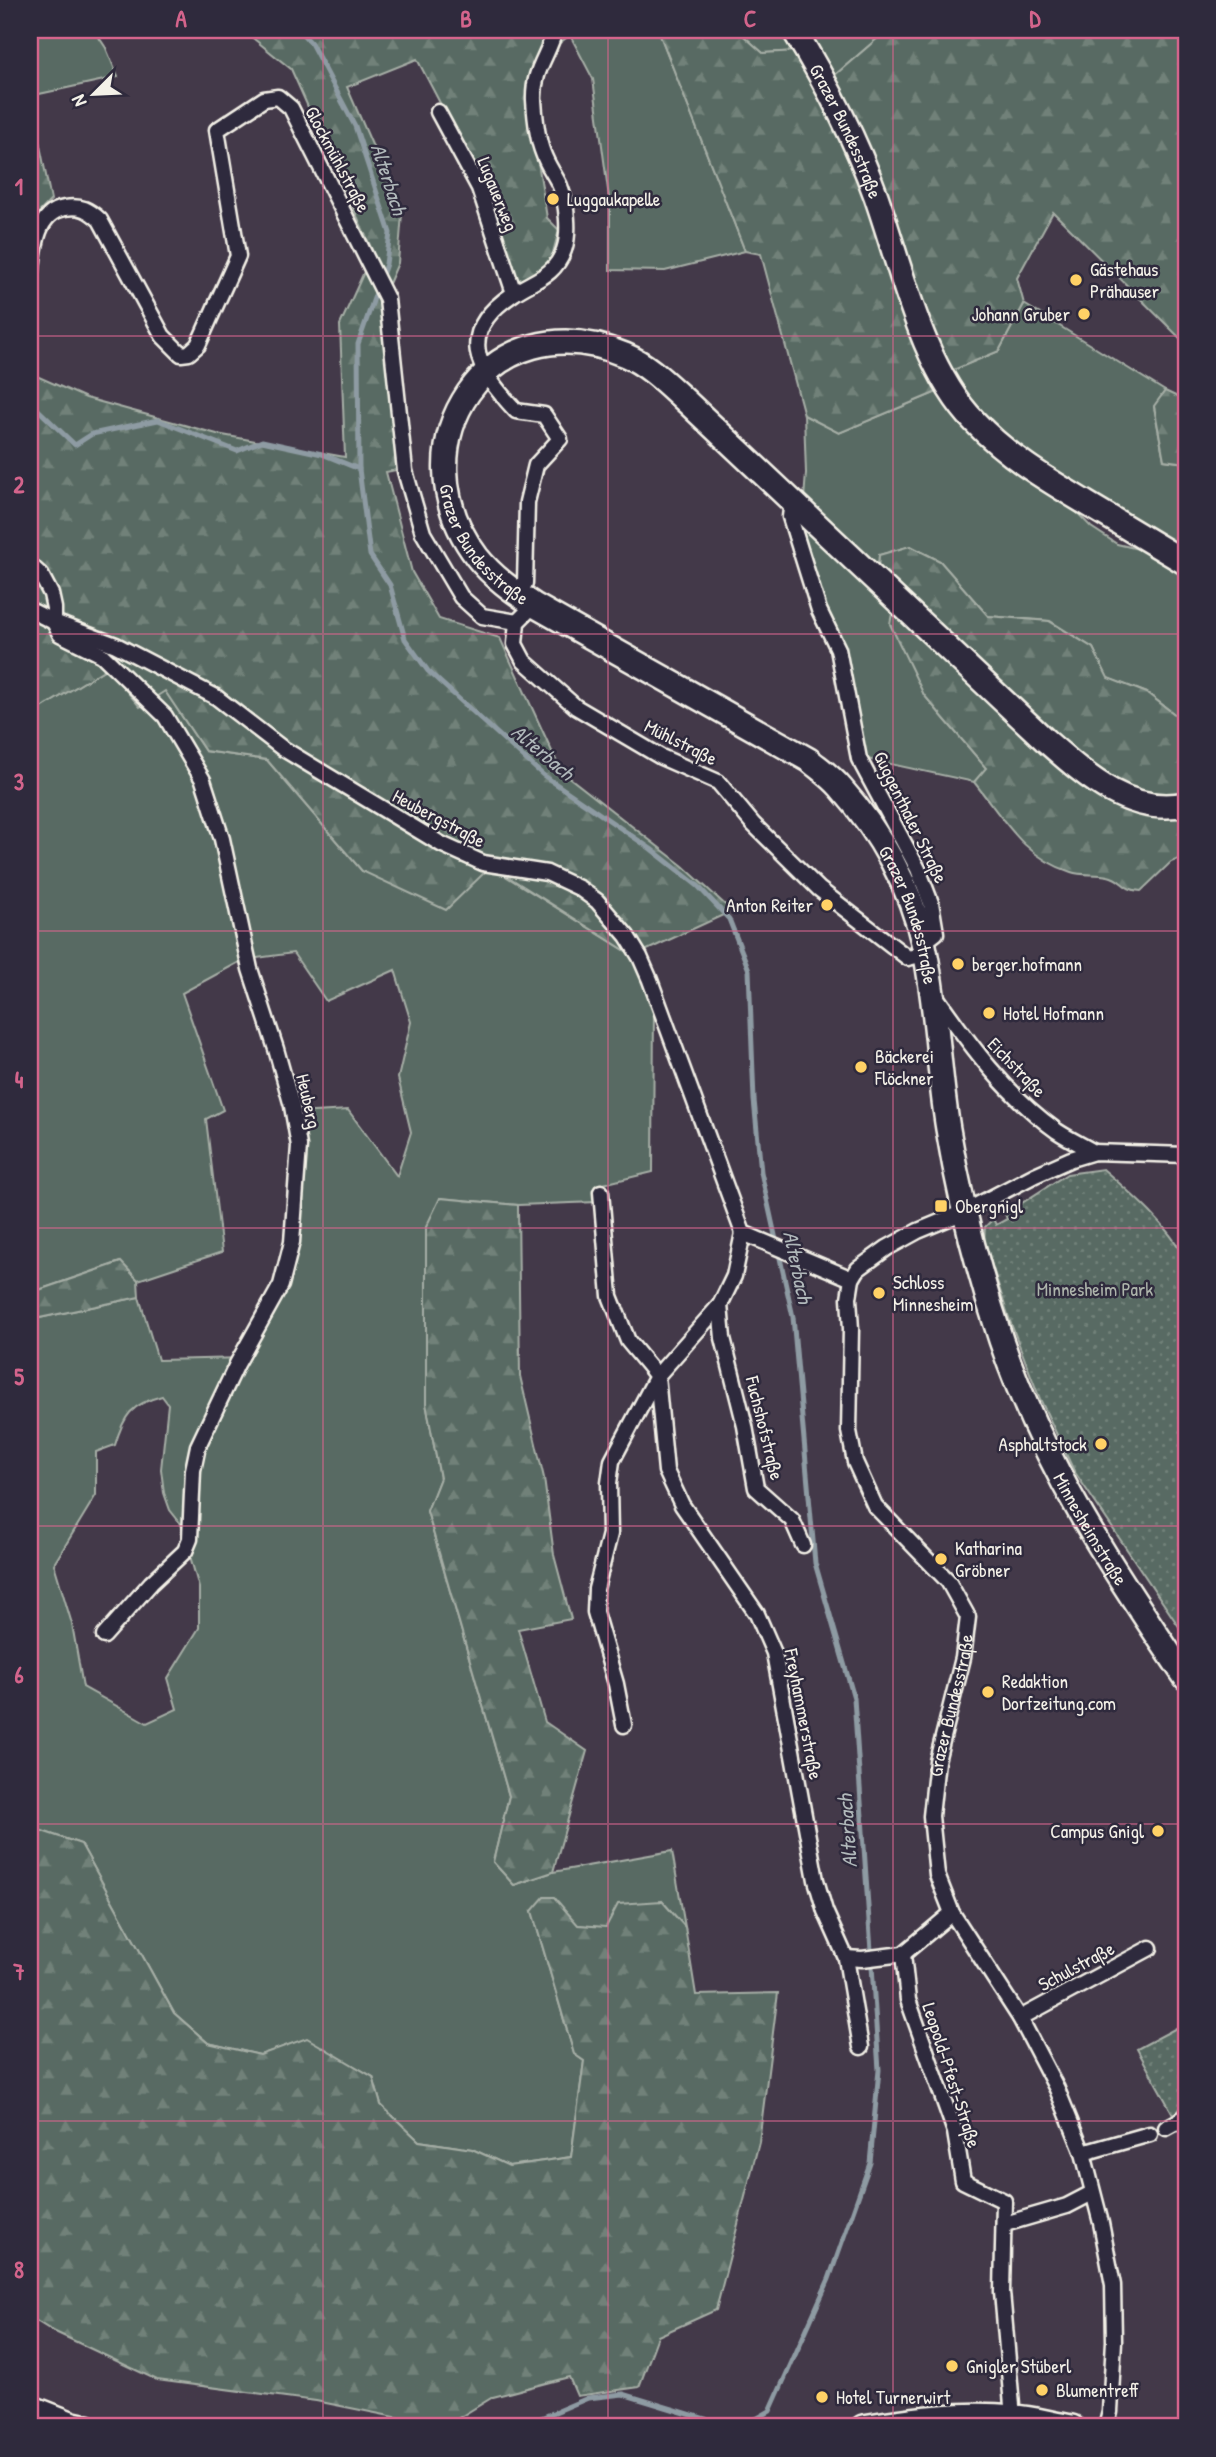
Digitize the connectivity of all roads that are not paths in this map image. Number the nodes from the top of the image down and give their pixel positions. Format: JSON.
{"nodes":[{"id":1,"x":555,"y":30,"type":"edge"},
{"id":2,"x":794,"y":30,"type":"edge"},
{"id":3,"x":438,"y":112,"type":"dead end"},
{"id":4,"x":30,"y":287,"type":"edge"},
{"id":5,"x":514,"y":293,"type":"junction"},
{"id":6,"x":486,"y":372,"type":"junction"},
{"id":7,"x":792,"y":502,"type":"junction"},
{"id":8,"x":1186,"y":562,"type":"edge"},
{"id":9,"x":30,"y":565,"type":"edge"},
{"id":10,"x":526,"y":600,"type":"junction"},
{"id":11,"x":30,"y":610,"type":"edge"},
{"id":12,"x":54,"y":622,"type":"junction"},
{"id":13,"x":517,"y":622,"type":"junction"},
{"id":14,"x":1186,"y":804,"type":"edge"},
{"id":15,"x":924,"y":949,"type":"junction"},
{"id":16,"x":931,"y":989,"type":"junction"},
{"id":17,"x":1094,"y":1152,"type":"junction"},
{"id":18,"x":1186,"y":1155,"type":"edge"},
{"id":19,"x":601,"y":1192,"type":"dead end"},
{"id":20,"x":964,"y":1212,"type":"junction"},
{"id":21,"x":743,"y":1233,"type":"junction"},
{"id":22,"x":852,"y":1279,"type":"junction"},
{"id":23,"x":720,"y":1305,"type":"junction"},
{"id":24,"x":657,"y":1376,"type":"junction"},
{"id":25,"x":803,"y":1545,"type":"dead end"},
{"id":26,"x":104,"y":1636,"type":"dead end"},
{"id":27,"x":1186,"y":1678,"type":"edge"},
{"id":28,"x":624,"y":1725,"type":"dead end"},
{"id":29,"x":952,"y":1913,"type":"junction"},
{"id":30,"x":1150,"y":1948,"type":"dead end"},
{"id":31,"x":903,"y":1954,"type":"junction"},
{"id":32,"x":846,"y":1958,"type":"junction"},
{"id":33,"x":1020,"y":2018,"type":"junction"},
{"id":34,"x":861,"y":2047,"type":"dead end"},
{"id":35,"x":1186,"y":2117,"type":"edge"},
{"id":36,"x":1167,"y":2127,"type":"dead end"},
{"id":37,"x":1150,"y":2134,"type":"dead end"},
{"id":38,"x":1083,"y":2153,"type":"junction"},
{"id":39,"x":1092,"y":2193,"type":"junction"},
{"id":40,"x":1005,"y":2224,"type":"junction"},
{"id":41,"x":30,"y":2407,"type":"edge"},
{"id":42,"x":1013,"y":2417,"type":"junction"},
{"id":43,"x":87,"y":2427,"type":"edge"},
{"id":44,"x":863,"y":2427,"type":"edge"},
{"id":45,"x":1072,"y":2427,"type":"edge"},
{"id":46,"x":1106,"y":2427,"type":"edge"}],
"edges":[{"from":1,"to":5,"type":"street"},
{"from":2,"to":8,"type":"main road","name":"Grazer Bundesstraße"},
{"from":3,"to":5,"type":"street","name":"Lugauerweg"},
{"from":4,"to":13,"type":"street","name":"Glockmühlstraße"},
{"from":5,"to":6,"type":"street"},
{"from":6,"to":7,"type":"main road","name":"Grazer Bundesstraße"},
{"from":6,"to":10,"type":"main road","name":"Grazer Bundesstraße"},
{"from":6,"to":10,"type":"street"},
{"from":7,"to":14,"type":"main road","name":"Grazer Bundesstraße"},
{"from":7,"to":15,"type":"street","name":"Guggenthaler Straße"},
{"from":9,"to":12,"type":"street"},
{"from":10,"to":13,"type":"street"},
{"from":10,"to":15,"type":"main road","name":"Grazer Bundesstraße"},
{"from":11,"to":12,"type":"street","name":"Heuberg"},
{"from":12,"to":21,"type":"street","name":"Heubergstraße"},
{"from":12,"to":26,"type":"street","name":"Heuberg"},
{"from":13,"to":15,"type":"street","name":"Mühlstraße"},
{"from":15,"to":16,"type":"main road","name":"Grazer Bundesstraße"},
{"from":16,"to":17,"type":"street","name":"Eichstraße"},
{"from":16,"to":20,"type":"main road","name":"Grazer Bundesstraße"},
{"from":17,"to":18,"type":"street","name":"Eichstraße"},
{"from":17,"to":20,"type":"street","name":"Eichstraße"},
{"from":19,"to":24,"type":"street"},
{"from":20,"to":22,"type":"street"},
{"from":20,"to":27,"type":"main road","name":"Minnesheimstraße"},
{"from":21,"to":22,"type":"street"},
{"from":21,"to":23,"type":"street"},
{"from":22,"to":29,"type":"street","name":"Grazer Bundesstraße"},
{"from":23,"to":24,"type":"street"},
{"from":23,"to":25,"type":"street","name":"Fuchshofstraße"},
{"from":24,"to":28,"type":"street"},
{"from":24,"to":32,"type":"street","name":"Freyhammerstraße"},
{"from":29,"to":31,"type":"street"},
{"from":29,"to":33,"type":"street","name":"Grazer Bundesstraße"},
{"from":30,"to":33,"type":"street","name":"Schulstraße"},
{"from":31,"to":32,"type":"street"},
{"from":31,"to":40,"type":"street","name":"Leopold-Pfest-Straße"},
{"from":32,"to":34,"type":"street","name":"Freyhammerstraße"},
{"from":33,"to":38,"type":"street","name":"Grazer Bundesstraße"},
{"from":35,"to":36,"type":"street"},
{"from":37,"to":38,"type":"street"},
{"from":38,"to":39,"type":"street","name":"Grazer Bundesstraße"},
{"from":39,"to":40,"type":"street"},
{"from":39,"to":46,"type":"street","name":"Grazer Bundesstraße"},
{"from":40,"to":42,"type":"street","name":"Leopold-Pfest-Straße"},
{"from":41,"to":43,"type":"main road"},
{"from":42,"to":44,"type":"main road"},
{"from":42,"to":45,"type":"main road"}]}
